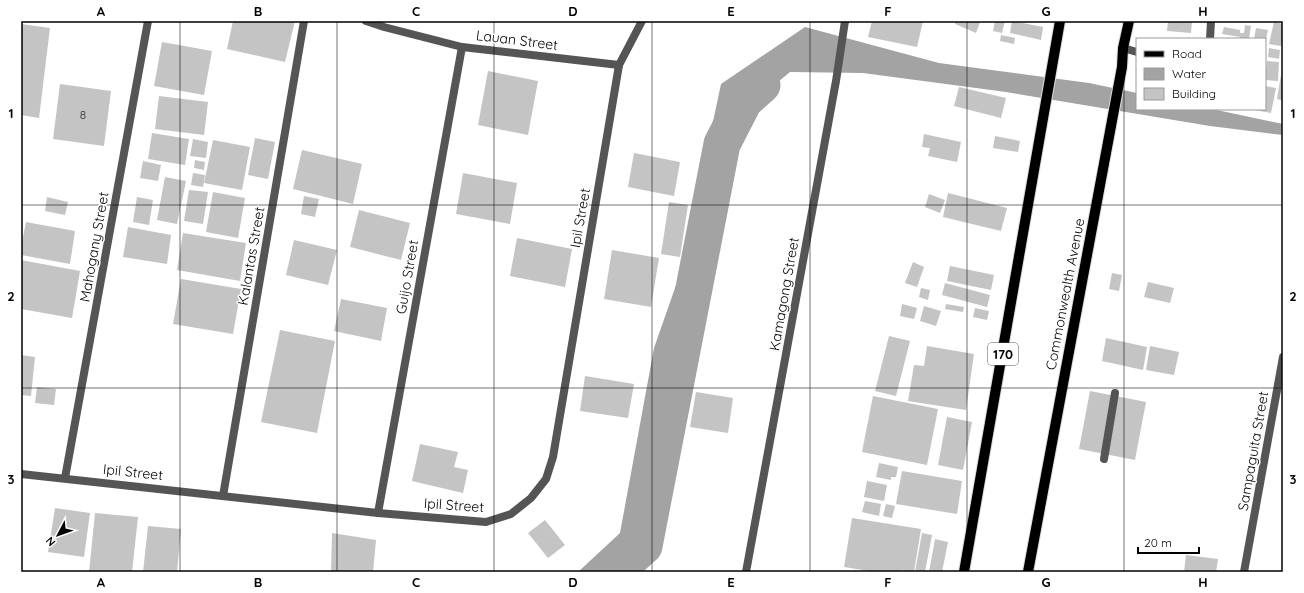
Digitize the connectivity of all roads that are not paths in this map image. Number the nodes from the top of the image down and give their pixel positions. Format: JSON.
{"nodes":[{"id":1,"x":148,"y":21,"type":"edge"},
{"id":2,"x":304,"y":21,"type":"edge"},
{"id":3,"x":366,"y":21,"type":"edge"},
{"id":4,"x":642,"y":21,"type":"edge"},
{"id":5,"x":845,"y":21,"type":"edge"},
{"id":6,"x":1060,"y":21,"type":"edge"},
{"id":7,"x":1129,"y":21,"type":"edge"},
{"id":8,"x":1211,"y":21,"type":"edge"},
{"id":9,"x":1210,"y":38,"type":"edge"},
{"id":10,"x":462,"y":47,"type":"junction"},
{"id":11,"x":1123,"y":48,"type":"junction"},
{"id":12,"x":1136,"y":52,"type":"edge"},
{"id":13,"x":619,"y":65,"type":"junction"},
{"id":14,"x":1283,"y":357,"type":"edge"},
{"id":15,"x":1115,"y":393,"type":"dead end"},
{"id":16,"x":1104,"y":459,"type":"dead end"},
{"id":17,"x":21,"y":474,"type":"edge"},
{"id":18,"x":65,"y":478,"type":"junction"},
{"id":19,"x":222,"y":496,"type":"junction"},
{"id":20,"x":378,"y":513,"type":"junction"},
{"id":21,"x":746,"y":572,"type":"edge"},
{"id":22,"x":964,"y":572,"type":"edge"},
{"id":23,"x":1028,"y":572,"type":"edge"},
{"id":24,"x":1244,"y":572,"type":"edge"}],
"edges":[{"from":1,"to":18,"type":"street","name":"Mahogany Street"},
{"from":2,"to":19,"type":"street","name":"Kalantas Street"},
{"from":3,"to":10,"type":"street","name":"Lauan Street"},
{"from":4,"to":13,"type":"street","name":"Ipil Street"},
{"from":5,"to":21,"type":"street","name":"Kamagong Street"},
{"from":6,"to":22,"type":"main road","number":"170"},
{"from":7,"to":11,"type":"main road","name":"Commonwealth Avenue"},
{"from":8,"to":9,"type":"street"},
{"from":10,"to":13,"type":"street","name":"Lauan Street"},
{"from":10,"to":20,"type":"street","name":"Guijo Street"},
{"from":11,"to":12,"type":"street"},
{"from":11,"to":23,"type":"main road","name":"Commonwealth Avenue"},
{"from":13,"to":20,"type":"street","name":"Ipil Street"},
{"from":14,"to":24,"type":"street","name":"Sampaguita Street"},
{"from":15,"to":16,"type":"street"},
{"from":17,"to":18,"type":"street","name":"Ipil Street"},
{"from":18,"to":19,"type":"street","name":"Ipil Street"},
{"from":19,"to":20,"type":"street","name":"Ipil Street"}]}
